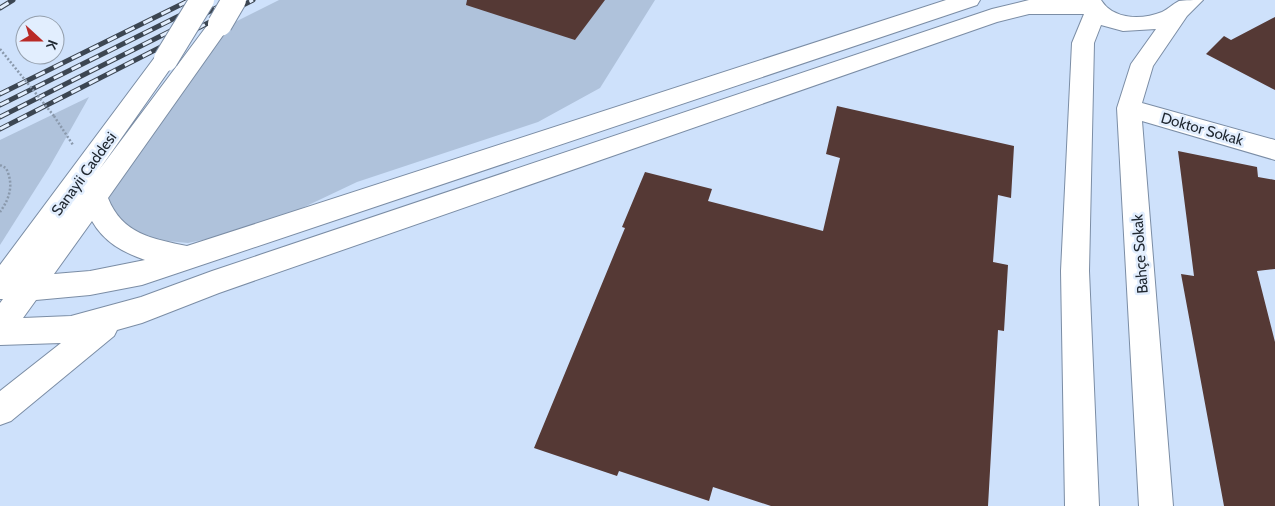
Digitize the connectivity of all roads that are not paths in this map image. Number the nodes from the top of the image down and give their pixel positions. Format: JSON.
{"nodes":[{"id":1,"x":202,"y":0,"type":"edge"},
{"id":2,"x":234,"y":0,"type":"edge"},
{"id":3,"x":969,"y":0,"type":"edge"},
{"id":4,"x":1093,"y":6,"type":"edge"},
{"id":5,"x":1189,"y":6,"type":"edge"},
{"id":6,"x":1129,"y":108,"type":"junction"},
{"id":7,"x":1275,"y":150,"type":"edge"},
{"id":8,"x":94,"y":194,"type":"junction"},
{"id":9,"x":187,"y":258,"type":"junction"},
{"id":10,"x":9,"y":287,"type":"edge"},
{"id":11,"x":117,"y":318,"type":"junction"},
{"id":12,"x":0,"y":326,"type":"edge"},
{"id":13,"x":0,"y":332,"type":"edge"},
{"id":14,"x":0,"y":410,"type":"edge"},
{"id":15,"x":1082,"y":506,"type":"edge"},
{"id":16,"x":1156,"y":506,"type":"edge"}],
"edges":[{"from":1,"to":10,"type":"street","name":"Sanayii Caddesi","bridge":true},
{"from":2,"to":8,"type":"street","bridge":true},
{"from":3,"to":9,"type":"street"},
{"from":4,"to":5,"type":"street"},
{"from":4,"to":11,"type":"street"},
{"from":4,"to":15,"type":"street"},
{"from":5,"to":6,"type":"street","name":"Bahçe Sokak"},
{"from":6,"to":7,"type":"street","name":"Doktor Sokak"},
{"from":6,"to":16,"type":"street","name":"Bahçe Sokak"},
{"from":8,"to":9,"type":"street"},
{"from":8,"to":10,"type":"street"},
{"from":9,"to":10,"type":"street"},
{"from":10,"to":12,"type":"street"},
{"from":11,"to":13,"type":"street"},
{"from":11,"to":14,"type":"street"}]}
